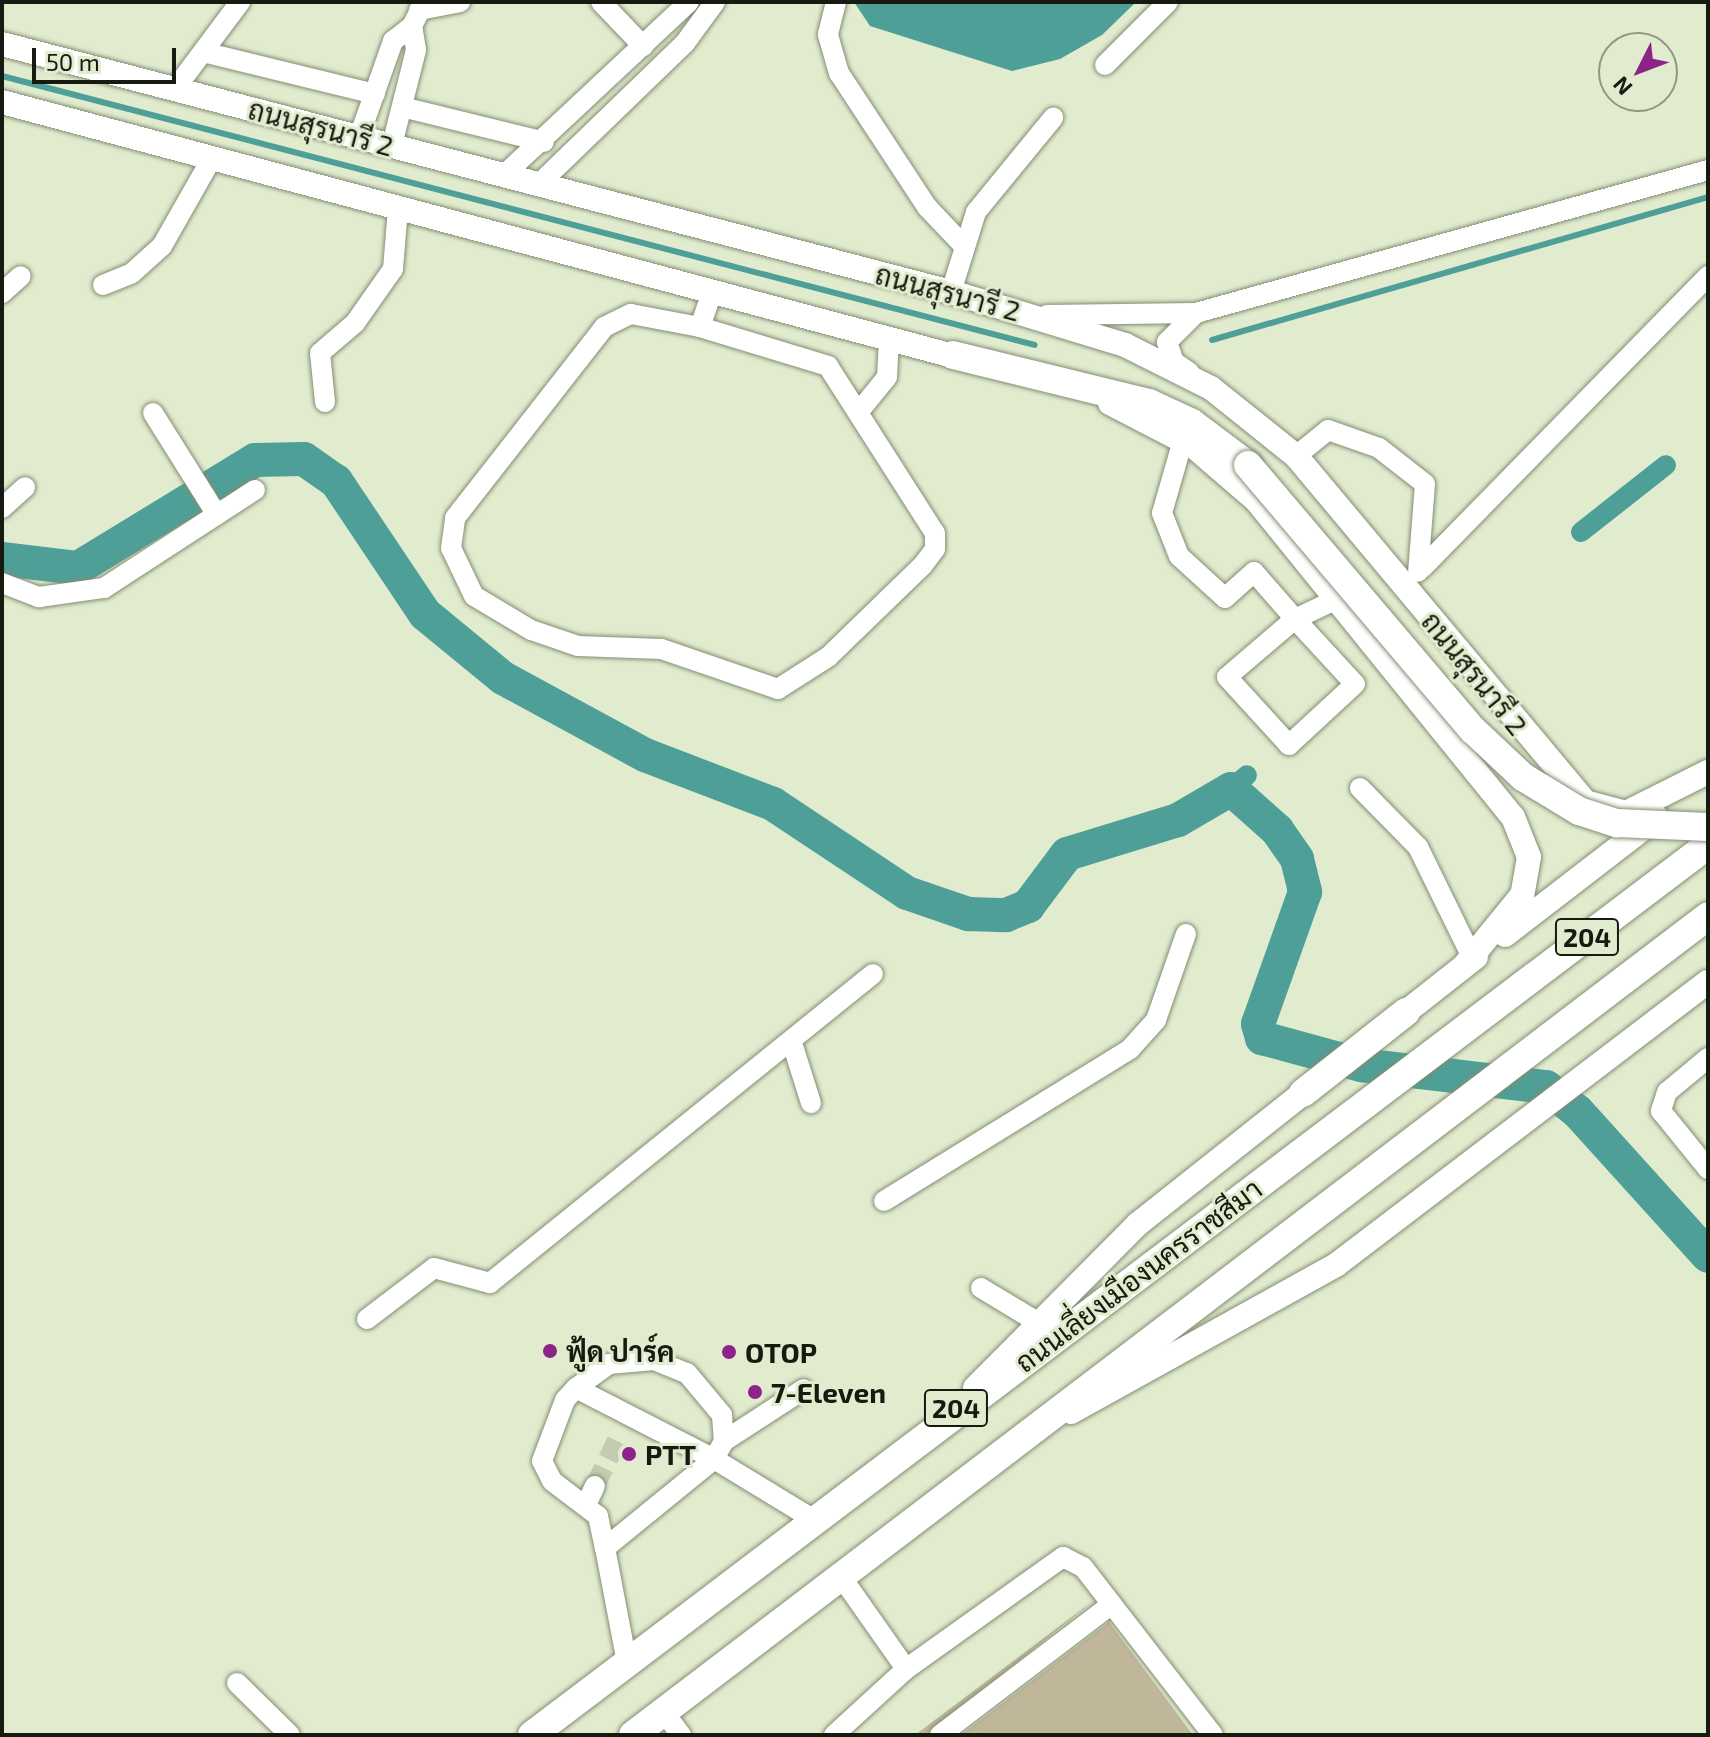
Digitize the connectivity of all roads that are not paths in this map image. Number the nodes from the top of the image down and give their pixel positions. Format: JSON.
{"nodes":[{"id":1,"x":240,"y":2,"type":"edge"},
{"id":2,"x":460,"y":2,"type":"edge"},
{"id":3,"x":601,"y":2,"type":"edge"},
{"id":4,"x":689,"y":2,"type":"edge"},
{"id":5,"x":715,"y":2,"type":"edge"},
{"id":6,"x":836,"y":2,"type":"edge"},
{"id":7,"x":1168,"y":2,"type":"edge"},
{"id":8,"x":418,"y":13,"type":"edge"},
{"id":9,"x":2,"y":44,"type":"edge"},
{"id":10,"x":643,"y":46,"type":"junction"},
{"id":11,"x":203,"y":52,"type":"junction"},
{"id":12,"x":1105,"y":65,"type":"dead end"},
{"id":13,"x":175,"y":89,"type":"junction"},
{"id":14,"x":375,"y":94,"type":"junction"},
{"id":15,"x":2,"y":102,"type":"edge"},
{"id":16,"x":402,"y":107,"type":"junction"},
{"id":17,"x":1053,"y":118,"type":"dead end"},
{"id":18,"x":359,"y":137,"type":"junction"},
{"id":19,"x":544,"y":142,"type":"junction"},
{"id":20,"x":392,"y":145,"type":"junction"},
{"id":21,"x":212,"y":158,"type":"junction"},
{"id":22,"x":1708,"y":170,"type":"edge"},
{"id":23,"x":504,"y":175,"type":"junction"},
{"id":24,"x":539,"y":184,"type":"junction"},
{"id":25,"x":398,"y":208,"type":"junction"},
{"id":26,"x":964,"y":246,"type":"junction"},
{"id":27,"x":21,"y":276,"type":"dead end"},
{"id":28,"x":1708,"y":276,"type":"edge"},
{"id":29,"x":103,"y":285,"type":"dead end"},
{"id":30,"x":712,"y":292,"type":"junction"},
{"id":31,"x":951,"y":292,"type":"junction"},
{"id":32,"x":2,"y":293,"type":"edge"},
{"id":33,"x":1027,"y":313,"type":"junction"},
{"id":34,"x":1196,"y":313,"type":"junction"},
{"id":35,"x":700,"y":327,"type":"junction"},
{"id":36,"x":889,"y":339,"type":"junction"},
{"id":37,"x":953,"y":355,"type":"junction"},
{"id":38,"x":1211,"y":388,"type":"junction"},
{"id":39,"x":325,"y":402,"type":"dead end"},
{"id":40,"x":861,"y":409,"type":"junction"},
{"id":41,"x":153,"y":413,"type":"dead end"},
{"id":42,"x":1183,"y":440,"type":"junction"},
{"id":43,"x":1296,"y":456,"type":"junction"},
{"id":44,"x":25,"y":487,"type":"dead end"},
{"id":45,"x":255,"y":490,"type":"dead end"},
{"id":46,"x":2,"y":508,"type":"edge"},
{"id":47,"x":214,"y":508,"type":"junction"},
{"id":48,"x":1422,"y":568,"type":"junction"},
{"id":49,"x":2,"y":583,"type":"edge"},
{"id":50,"x":1402,"y":584,"type":"junction"},
{"id":51,"x":1337,"y":599,"type":"junction"},
{"id":52,"x":1295,"y":619,"type":"junction"},
{"id":53,"x":1447,"y":639,"type":"junction"},
{"id":54,"x":1400,"y":677,"type":"junction"},
{"id":55,"x":1708,"y":772,"type":"edge"},
{"id":56,"x":1708,"y":778,"type":"edge"},
{"id":57,"x":1360,"y":788,"type":"dead end"},
{"id":58,"x":1708,"y":827,"type":"edge"},
{"id":59,"x":1708,"y":845,"type":"edge"},
{"id":60,"x":1708,"y":916,"type":"edge"},
{"id":61,"x":1186,"y":934,"type":"dead end"},
{"id":62,"x":1469,"y":961,"type":"junction"},
{"id":63,"x":873,"y":974,"type":"dead end"},
{"id":64,"x":1708,"y":982,"type":"edge"},
{"id":65,"x":1406,"y":1012,"type":"joint"},
{"id":66,"x":793,"y":1046,"type":"junction"},
{"id":67,"x":1708,"y":1058,"type":"edge"},
{"id":68,"x":1303,"y":1093,"type":"joint"},
{"id":69,"x":811,"y":1103,"type":"dead end"},
{"id":70,"x":1708,"y":1169,"type":"edge"},
{"id":71,"x":884,"y":1201,"type":"dead end"},
{"id":72,"x":981,"y":1288,"type":"dead end"},
{"id":73,"x":367,"y":1319,"type":"dead end"},
{"id":74,"x":1039,"y":1323,"type":"junction"},
{"id":75,"x":576,"y":1388,"type":"junction"},
{"id":76,"x":804,"y":1389,"type":"dead end"},
{"id":77,"x":957,"y":1407,"type":"junction"},
{"id":78,"x":1002,"y":1449,"type":"junction"},
{"id":79,"x":719,"y":1450,"type":"junction"},
{"id":80,"x":595,"y":1486,"type":"tunnel mouth"},
{"id":81,"x":586,"y":1505,"type":"junction"},
{"id":82,"x":816,"y":1521,"type":"junction"},
{"id":83,"x":605,"y":1548,"type":"junction"},
{"id":84,"x":840,"y":1575,"type":"junction"},
{"id":85,"x":1112,"y":1604,"type":"junction"},
{"id":86,"x":627,"y":1663,"type":"junction"},
{"id":87,"x":906,"y":1669,"type":"junction"},
{"id":88,"x":237,"y":1683,"type":"dead end"},
{"id":89,"x":663,"y":1711,"type":"junction"},
{"id":90,"x":290,"y":1735,"type":"edge"},
{"id":91,"x":532,"y":1735,"type":"edge"},
{"id":92,"x":633,"y":1735,"type":"edge"},
{"id":93,"x":681,"y":1735,"type":"edge"},
{"id":94,"x":834,"y":1735,"type":"edge"},
{"id":95,"x":940,"y":1735,"type":"edge"},
{"id":96,"x":1213,"y":1735,"type":"edge"}],
"edges":[{"from":1,"to":11,"type":"street"},
{"from":2,"to":8,"type":"street"},
{"from":3,"to":10,"type":"street"},
{"from":4,"to":10,"type":"street"},
{"from":5,"to":24,"type":"street"},
{"from":6,"to":26,"type":"street"},
{"from":7,"to":12,"type":"street"},
{"from":8,"to":14,"type":"street"},
{"from":8,"to":16,"type":"street"},
{"from":9,"to":13,"type":"main road","name":"ถนนสุรนารี 2"},
{"from":10,"to":19,"type":"street"},
{"from":11,"to":13,"type":"street"},
{"from":11,"to":14,"type":"street"},
{"from":13,"to":18,"type":"main road","name":"ถนนสุรนารี 2"},
{"from":14,"to":18,"type":"street"},
{"from":15,"to":21,"type":"main road","name":"ถนนสุรนารี 2"},
{"from":16,"to":19,"type":"street"},
{"from":16,"to":20,"type":"street"},
{"from":17,"to":26,"type":"street"},
{"from":18,"to":20,"type":"main road","name":"ถนนสุรนารี 2"},
{"from":19,"to":23,"type":"street"},
{"from":20,"to":23,"type":"main road","name":"ถนนสุรนารี 2"},
{"from":21,"to":25,"type":"main road","name":"ถนนสุรนารี 2"},
{"from":21,"to":29,"type":"street"},
{"from":22,"to":34,"type":"street"},
{"from":23,"to":24,"type":"main road","name":"ถนนสุรนารี 2"},
{"from":24,"to":31,"type":"main road","name":"ถนนสุรนารี 2"},
{"from":25,"to":30,"type":"main road","name":"ถนนสุรนารี 2"},
{"from":25,"to":39,"type":"street"},
{"from":26,"to":31,"type":"street"},
{"from":27,"to":32,"type":"street"},
{"from":28,"to":48,"type":"street"},
{"from":30,"to":35,"type":"street"},
{"from":30,"to":36,"type":"main road","name":"ถนนสุรนารี 2"},
{"from":31,"to":33,"type":"main road","name":"ถนนสุรนารี 2"},
{"from":33,"to":34,"type":"street"},
{"from":33,"to":38,"type":"main road","name":"ถนนสุรนารี 2"},
{"from":34,"to":38,"type":"street"},
{"from":35,"to":40,"type":"street"},
{"from":35,"to":40,"type":"street"},
{"from":36,"to":37,"type":"main road","name":"ถนนสุรนารี 2"},
{"from":36,"to":40,"type":"street"},
{"from":37,"to":42,"type":"main road","name":"ถนนสุรนารี 2"},
{"from":37,"to":58,"type":"highway","bridge":true},
{"from":38,"to":43,"type":"main road","name":"ถนนสุรนารี 2"},
{"from":41,"to":47,"type":"street"},
{"from":42,"to":51,"type":"main road","name":"ถนนสุรนารี 2"},
{"from":42,"to":52,"type":"street"},
{"from":43,"to":48,"type":"street"},
{"from":43,"to":50,"type":"main road","name":"ถนนสุรนารี 2"},
{"from":44,"to":46,"type":"street"},
{"from":45,"to":47,"type":"street"},
{"from":47,"to":49,"type":"street"},
{"from":48,"to":50,"type":"street"},
{"from":50,"to":53,"type":"main road","name":"ถนนสุรนารี 2"},
{"from":51,"to":52,"type":"street"},
{"from":51,"to":54,"type":"main road","name":"ถนนสุรนารี 2"},
{"from":52,"to":52,"type":"street"},
{"from":53,"to":54,"type":"main road"},
{"from":53,"to":55,"type":"main road","name":"ถนนสุรนารี 2"},
{"from":54,"to":62,"type":"main road","name":"ถนนสุรนารี 2"},
{"from":56,"to":62,"type":"main road"},
{"from":57,"to":62,"type":"street"},
{"from":59,"to":77,"type":"highway","name":"ถนนเลี่ยงเมืองนครราชสีมา","number":"204"},
{"from":60,"to":78,"type":"highway","name":"ถนนเลี่ยงเมืองนครราชสีมา","number":"204"},
{"from":61,"to":71,"type":"street"},
{"from":62,"to":65,"type":"main road"},
{"from":63,"to":66,"type":"street"},
{"from":64,"to":78,"type":"main road"},
{"from":65,"to":68,"type":"highway"},
{"from":66,"to":69,"type":"street"},
{"from":66,"to":73,"type":"street"},
{"from":67,"to":70,"type":"street"},
{"from":68,"to":74,"type":"main road"},
{"from":72,"to":74,"type":"street"},
{"from":74,"to":77,"type":"main road"},
{"from":75,"to":79,"type":"street"},
{"from":75,"to":79,"type":"street"},
{"from":75,"to":81,"type":"street"},
{"from":76,"to":79,"type":"street"},
{"from":77,"to":82,"type":"highway","name":"ถนนเลี่ยงเมืองนครราชสีมา","number":"204"},
{"from":78,"to":84,"type":"highway","name":"ถนนเลี่ยงเมืองนครราชสีมา","number":"204"},
{"from":79,"to":82,"type":"street"},
{"from":79,"to":83,"type":"street"},
{"from":80,"to":81,"type":"street"},
{"from":81,"to":83,"type":"street"},
{"from":82,"to":86,"type":"highway","name":"ถนนเลี่ยงเมืองนครราชสีมา","number":"204"},
{"from":83,"to":86,"type":"street"},
{"from":84,"to":87,"type":"street"},
{"from":84,"to":89,"type":"highway","name":"ถนนเลี่ยงเมืองนครราชสีมา","number":"204"},
{"from":85,"to":87,"type":"street"},
{"from":85,"to":95,"type":"street"},
{"from":85,"to":96,"type":"street"},
{"from":86,"to":91,"type":"highway","name":"ถนนเลี่ยงเมืองนครราชสีมา","number":"204"},
{"from":87,"to":94,"type":"street"},
{"from":88,"to":90,"type":"street"},
{"from":89,"to":92,"type":"highway","name":"ถนนเลี่ยงเมืองนครราชสีมา","number":"204"},
{"from":89,"to":93,"type":"street"}]}
